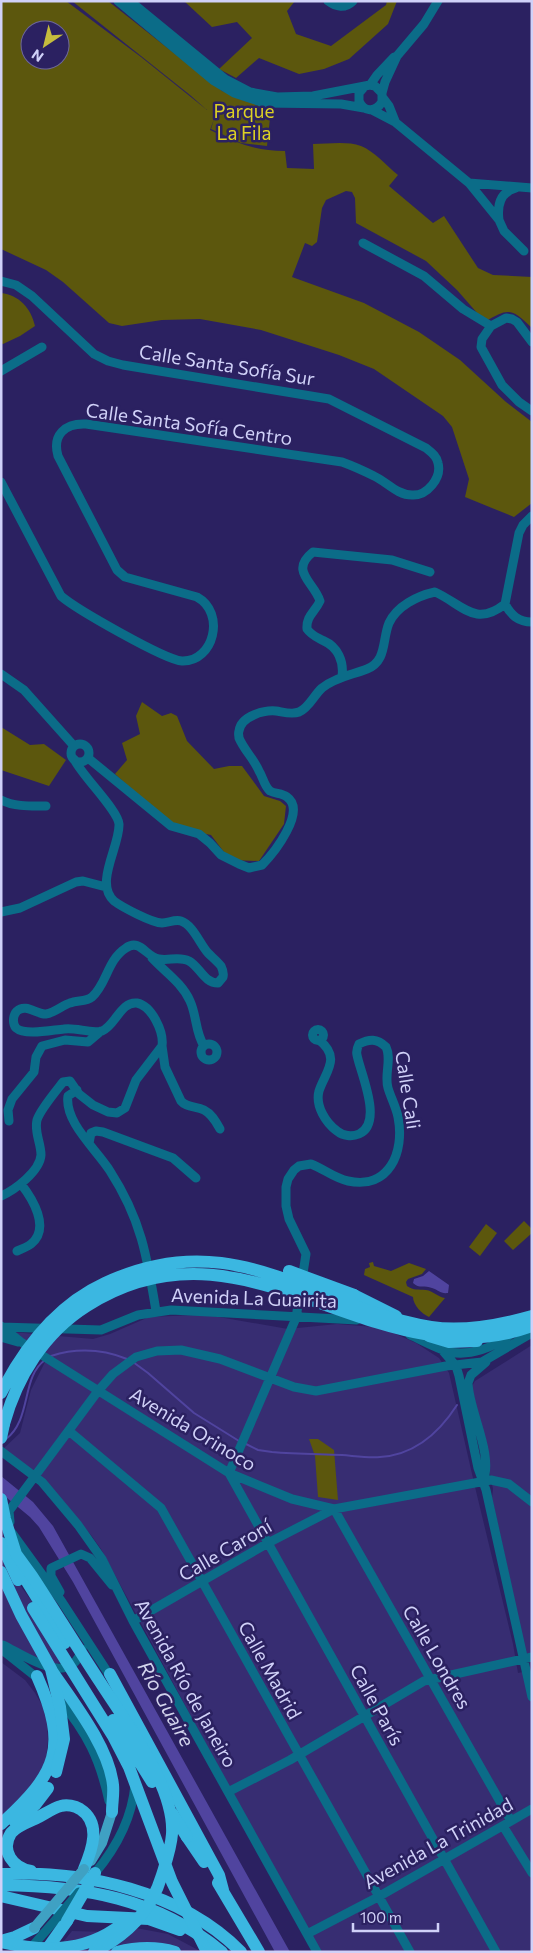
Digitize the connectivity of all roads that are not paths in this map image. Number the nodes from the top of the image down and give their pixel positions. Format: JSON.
{"nodes":[{"id":1,"x":118,"y":1,"type":"edge"},
{"id":2,"x":130,"y":1,"type":"edge"},
{"id":3,"x":328,"y":1,"type":"edge"},
{"id":4,"x":353,"y":1,"type":"edge"},
{"id":5,"x":438,"y":1,"type":"edge"},
{"id":6,"x":397,"y":56,"type":"junction"},
{"id":7,"x":368,"y":86,"type":"junction"},
{"id":8,"x":383,"y":96,"type":"junction"},
{"id":9,"x":368,"y":109,"type":"junction"},
{"id":10,"x":395,"y":122,"type":"junction"},
{"id":11,"x":470,"y":183,"type":"junction"},
{"id":12,"x":489,"y":184,"type":"junction"},
{"id":13,"x":516,"y":188,"type":"junction"},
{"id":14,"x":532,"y":188,"type":"edge"},
{"id":15,"x":504,"y":194,"type":"junction"},
{"id":16,"x":480,"y":196,"type":"junction"},
{"id":17,"x":499,"y":220,"type":"junction"},
{"id":18,"x":363,"y":243,"type":"dead end"},
{"id":19,"x":524,"y":251,"type":"dead end"},
{"id":20,"x":1,"y":281,"type":"edge"},
{"id":21,"x":491,"y":326,"type":"junction"},
{"id":22,"x":532,"y":342,"type":"edge"},
{"id":23,"x":42,"y":347,"type":"dead end"},
{"id":24,"x":1,"y":371,"type":"edge"},
{"id":25,"x":532,"y":411,"type":"edge"},
{"id":26,"x":435,"y":480,"type":"joint"},
{"id":27,"x":1,"y":482,"type":"edge"},
{"id":28,"x":532,"y":516,"type":"edge"},
{"id":29,"x":430,"y":572,"type":"dead end"},
{"id":30,"x":505,"y":604,"type":"junction"},
{"id":31,"x":532,"y":622,"type":"edge"},
{"id":32,"x":1,"y":674,"type":"edge"},
{"id":33,"x":342,"y":676,"type":"junction"},
{"id":34,"x":74,"y":746,"type":"junction"},
{"id":35,"x":88,"y":758,"type":"junction"},
{"id":36,"x":74,"y":759,"type":"junction"},
{"id":37,"x":1,"y":800,"type":"edge"},
{"id":38,"x":46,"y":806,"type":"dead end"},
{"id":39,"x":106,"y":887,"type":"junction"},
{"id":40,"x":1,"y":912,"type":"edge"},
{"id":41,"x":143,"y":949,"type":"junction"},
{"id":42,"x":101,"y":1031,"type":"junction"},
{"id":43,"x":319,"y":1040,"type":"dead end"},
{"id":44,"x":162,"y":1046,"type":"junction"},
{"id":45,"x":204,"y":1046,"type":"dead end"},
{"id":46,"x":77,"y":1090,"type":"junction"},
{"id":47,"x":9,"y":1121,"type":"dead end"},
{"id":48,"x":220,"y":1129,"type":"dead end"},
{"id":49,"x":89,"y":1143,"type":"junction"},
{"id":50,"x":196,"y":1178,"type":"dead end"},
{"id":51,"x":21,"y":1184,"type":"junction"},
{"id":52,"x":1,"y":1196,"type":"edge"},
{"id":53,"x":17,"y":1251,"type":"dead end"},
{"id":54,"x":209,"y":1260,"type":"junction"},
{"id":55,"x":156,"y":1311,"type":"junction"},
{"id":56,"x":296,"y":1318,"type":"junction"},
{"id":57,"x":531,"y":1319,"type":"edge"},
{"id":58,"x":2,"y":1326,"type":"edge"},
{"id":59,"x":411,"y":1327,"type":"junction"},
{"id":60,"x":532,"y":1333,"type":"edge"},
{"id":61,"x":1,"y":1337,"type":"edge"},
{"id":62,"x":21,"y":1342,"type":"junction"},
{"id":63,"x":442,"y":1350,"type":"junction"},
{"id":64,"x":490,"y":1359,"type":"junction"},
{"id":65,"x":456,"y":1366,"type":"junction"},
{"id":66,"x":269,"y":1378,"type":"junction"},
{"id":67,"x":98,"y":1391,"type":"junction"},
{"id":68,"x":1,"y":1392,"type":"edge"},
{"id":69,"x":69,"y":1430,"type":"junction"},
{"id":70,"x":1,"y":1438,"type":"edge"},
{"id":71,"x":1,"y":1451,"type":"edge"},
{"id":72,"x":478,"y":1468,"type":"junction"},
{"id":73,"x":229,"y":1473,"type":"junction"},
{"id":74,"x":35,"y":1476,"type":"junction"},
{"id":75,"x":482,"y":1482,"type":"junction"},
{"id":76,"x":466,"y":1484,"type":"junction"},
{"id":77,"x":532,"y":1502,"type":"edge"},
{"id":78,"x":4,"y":1507,"type":"edge"},
{"id":79,"x":334,"y":1509,"type":"junction"},
{"id":80,"x":1,"y":1523,"type":"edge"},
{"id":81,"x":12,"y":1532,"type":"junction"},
{"id":82,"x":1,"y":1543,"type":"edge"},
{"id":83,"x":268,"y":1543,"type":"junction"},
{"id":84,"x":16,"y":1554,"type":"junction"},
{"id":85,"x":1,"y":1572,"type":"edge"},
{"id":86,"x":203,"y":1582,"type":"junction"},
{"id":87,"x":116,"y":1589,"type":"junction"},
{"id":88,"x":62,"y":1602,"type":"junction"},
{"id":89,"x":68,"y":1612,"type":"junction"},
{"id":90,"x":133,"y":1621,"type":"junction"},
{"id":91,"x":1,"y":1644,"type":"edge"},
{"id":92,"x":1,"y":1649,"type":"edge"},
{"id":93,"x":528,"y":1658,"type":"edge"},
{"id":94,"x":51,"y":1669,"type":"junction"},
{"id":95,"x":110,"y":1674,"type":"junction"},
{"id":96,"x":37,"y":1676,"type":"junction"},
{"id":97,"x":430,"y":1679,"type":"junction"},
{"id":98,"x":532,"y":1697,"type":"edge"},
{"id":99,"x":364,"y":1715,"type":"junction"},
{"id":100,"x":298,"y":1755,"type":"junction"},
{"id":101,"x":228,"y":1792,"type":"junction"},
{"id":102,"x":532,"y":1809,"type":"edge"},
{"id":103,"x":112,"y":1812,"type":"junction"},
{"id":104,"x":507,"y":1823,"type":"junction"},
{"id":105,"x":1,"y":1824,"type":"edge"},
{"id":106,"x":1,"y":1829,"type":"edge"},
{"id":107,"x":172,"y":1833,"type":"junction"},
{"id":108,"x":445,"y":1859,"type":"junction"},
{"id":109,"x":90,"y":1871,"type":"junction"},
{"id":110,"x":1,"y":1874,"type":"edge"},
{"id":111,"x":532,"y":1874,"type":"edge"},
{"id":112,"x":56,"y":1875,"type":"junction"},
{"id":113,"x":1,"y":1885,"type":"edge"},
{"id":114,"x":223,"y":1890,"type":"junction"},
{"id":115,"x":1,"y":1896,"type":"edge"},
{"id":116,"x":378,"y":1897,"type":"junction"},
{"id":117,"x":62,"y":1919,"type":"junction"},
{"id":118,"x":34,"y":1928,"type":"junction"},
{"id":119,"x":307,"y":1934,"type":"junction"},
{"id":120,"x":1,"y":1941,"type":"edge"},
{"id":121,"x":12,"y":1952,"type":"edge"},
{"id":122,"x":27,"y":1952,"type":"edge"},
{"id":123,"x":45,"y":1952,"type":"edge"},
{"id":124,"x":94,"y":1952,"type":"edge"},
{"id":125,"x":117,"y":1952,"type":"edge"},
{"id":126,"x":175,"y":1952,"type":"edge"},
{"id":127,"x":207,"y":1952,"type":"edge"},
{"id":128,"x":214,"y":1952,"type":"edge"},
{"id":129,"x":222,"y":1952,"type":"edge"},
{"id":130,"x":241,"y":1952,"type":"edge"},
{"id":131,"x":259,"y":1952,"type":"edge"},
{"id":132,"x":317,"y":1952,"type":"edge"},
{"id":133,"x":410,"y":1952,"type":"edge"},
{"id":134,"x":496,"y":1952,"type":"edge"}],
"edges":[{"from":1,"to":9,"type":"street"},
{"from":2,"to":7,"type":"street"},
{"from":3,"to":4,"type":"street"},
{"from":5,"to":6,"type":"street"},
{"from":6,"to":7,"type":"street"},
{"from":6,"to":8,"type":"street"},
{"from":7,"to":8,"type":"street"},
{"from":7,"to":9,"type":"street"},
{"from":8,"to":9,"type":"street"},
{"from":8,"to":10,"type":"street"},
{"from":9,"to":10,"type":"street"},
{"from":10,"to":11,"type":"street"},
{"from":11,"to":12,"type":"street"},
{"from":11,"to":16,"type":"street"},
{"from":12,"to":13,"type":"street"},
{"from":12,"to":15,"type":"street"},
{"from":12,"to":16,"type":"street"},
{"from":13,"to":14,"type":"street"},
{"from":13,"to":15,"type":"street"},
{"from":15,"to":17,"type":"street"},
{"from":16,"to":17,"type":"street"},
{"from":17,"to":19,"type":"street"},
{"from":18,"to":21,"type":"street"},
{"from":20,"to":26,"type":"street","name":"Calle Santa Sofía Sur"},
{"from":21,"to":22,"type":"street"},
{"from":21,"to":25,"type":"street"},
{"from":23,"to":24,"type":"street"},
{"from":26,"to":27,"type":"street","name":"Calle Santa Sofía Centro"},
{"from":28,"to":30,"type":"street"},
{"from":29,"to":33,"type":"street"},
{"from":30,"to":31,"type":"street"},
{"from":30,"to":33,"type":"street"},
{"from":32,"to":34,"type":"street"},
{"from":33,"to":35,"type":"street"},
{"from":34,"to":35,"type":"street"},
{"from":34,"to":36,"type":"street"},
{"from":35,"to":36,"type":"street"},
{"from":36,"to":39,"type":"street"},
{"from":37,"to":38,"type":"street"},
{"from":39,"to":40,"type":"street"},
{"from":39,"to":41,"type":"street"},
{"from":41,"to":42,"type":"street"},
{"from":41,"to":45,"type":"street"},
{"from":42,"to":44,"type":"street"},
{"from":42,"to":47,"type":"street"},
{"from":43,"to":56,"type":"street","name":"Calle Cali"},
{"from":44,"to":46,"type":"street"},
{"from":44,"to":48,"type":"street"},
{"from":46,"to":49,"type":"street"},
{"from":46,"to":51,"type":"street"},
{"from":49,"to":50,"type":"street"},
{"from":49,"to":55,"type":"street"},
{"from":51,"to":52,"type":"street"},
{"from":51,"to":53,"type":"street"},
{"from":54,"to":57,"type":"highway","bridge":true},
{"from":54,"to":59,"type":"highway","bridge":true},
{"from":54,"to":68,"type":"highway","bridge":true},
{"from":55,"to":56,"type":"street","name":"Avenida La Guairita"},
{"from":55,"to":58,"type":"street","name":"Avenida La Guairita"},
{"from":56,"to":63,"type":"street","name":"Avenida La Guairita"},
{"from":56,"to":66,"type":"street","name":"Calle Cali"},
{"from":57,"to":59,"type":"highway"},
{"from":57,"to":63,"type":"street"},
{"from":57,"to":70,"type":"highway","bridge":true},
{"from":58,"to":62,"type":"street"},
{"from":59,"to":63,"type":"highway"},
{"from":60,"to":64,"type":"street"},
{"from":61,"to":62,"type":"street"},
{"from":62,"to":67,"type":"street","name":"Avenida Orinoco","bridge":true},
{"from":63,"to":65,"type":"street"},
{"from":64,"to":65,"type":"street"},
{"from":64,"to":75,"type":"street"},
{"from":65,"to":66,"type":"street"},
{"from":65,"to":72,"type":"street"},
{"from":66,"to":67,"type":"street"},
{"from":66,"to":73,"type":"street","name":"Calle Cali"},
{"from":67,"to":69,"type":"street"},
{"from":67,"to":73,"type":"street","name":"Avenida Orinoco"},
{"from":69,"to":74,"type":"street"},
{"from":69,"to":86,"type":"street","name":"Calle Madrid"},
{"from":71,"to":74,"type":"street","name":"Avenida Río de Janeiro"},
{"from":72,"to":75,"type":"street"},
{"from":72,"to":76,"type":"street"},
{"from":73,"to":79,"type":"street","name":"Avenida Orinoco"},
{"from":73,"to":83,"type":"street","name":"Calle París"},
{"from":74,"to":78,"type":"street"},
{"from":74,"to":78,"type":"street"},
{"from":74,"to":87,"type":"street","name":"Avenida Río de Janeiro"},
{"from":75,"to":76,"type":"street","name":"Avenida Orinoco"},
{"from":75,"to":77,"type":"street","name":"Avenida Orinoco"},
{"from":75,"to":93,"type":"street"},
{"from":76,"to":79,"type":"street","name":"Avenida Orinoco"},
{"from":78,"to":81,"type":"street"},
{"from":78,"to":84,"type":"highway","bridge":true},
{"from":79,"to":83,"type":"street","name":"Calle Caroní"},
{"from":79,"to":97,"type":"street","name":"Calle Londres"},
{"from":80,"to":81,"type":"street"},
{"from":81,"to":88,"type":"street"},
{"from":82,"to":127,"type":"highway","bridge":true},
{"from":83,"to":86,"type":"street","name":"Calle Caroní"},
{"from":83,"to":99,"type":"street","name":"Calle París"},
{"from":84,"to":107,"type":"highway","bridge":true},
{"from":84,"to":114,"type":"highway","bridge":true},
{"from":85,"to":94,"type":"highway","bridge":true},
{"from":86,"to":90,"type":"street","name":"Calle Caroní"},
{"from":86,"to":100,"type":"street","name":"Calle Madrid"},
{"from":87,"to":88,"type":"street"},
{"from":87,"to":90,"type":"street","name":"Avenida Río de Janeiro"},
{"from":88,"to":89,"type":"street"},
{"from":89,"to":91,"type":"street"},
{"from":89,"to":95,"type":"street"},
{"from":90,"to":101,"type":"street","name":"Avenida Río de Janeiro"},
{"from":92,"to":96,"type":"street"},
{"from":93,"to":97,"type":"street"},
{"from":93,"to":98,"type":"street"},
{"from":94,"to":103,"type":"highway"},
{"from":94,"to":106,"type":"highway","bridge":true},
{"from":95,"to":109,"type":"street"},
{"from":95,"to":114,"type":"highway"},
{"from":96,"to":103,"type":"street"},
{"from":96,"to":105,"type":"highway"},
{"from":97,"to":99,"type":"street"},
{"from":97,"to":104,"type":"street","name":"Calle Londres"},
{"from":99,"to":100,"type":"street"},
{"from":99,"to":108,"type":"street","name":"Calle París"},
{"from":100,"to":101,"type":"street"},
{"from":100,"to":116,"type":"street","name":"Calle Madrid"},
{"from":101,"to":119,"type":"street","name":"Avenida Río de Janeiro"},
{"from":102,"to":104,"type":"street","name":"Avenida La Trinidad"},
{"from":103,"to":109,"type":"main road"},
{"from":104,"to":108,"type":"street","name":"Avenida La Trinidad"},
{"from":104,"to":111,"type":"street","name":"Calle Londres"},
{"from":107,"to":120,"type":"highway","bridge":true},
{"from":107,"to":124,"type":"highway","bridge":true},
{"from":108,"to":116,"type":"street","name":"Avenida La Trinidad"},
{"from":108,"to":134,"type":"street","name":"Calle París"},
{"from":109,"to":112,"type":"highway"},
{"from":109,"to":117,"type":"highway","bridge":true},
{"from":109,"to":118,"type":"main road","bridge":true},
{"from":110,"to":112,"type":"highway"},
{"from":112,"to":130,"type":"highway"},
{"from":113,"to":129,"type":"highway"},
{"from":114,"to":131,"type":"highway"},
{"from":115,"to":128,"type":"highway"},
{"from":116,"to":119,"type":"street","name":"Avenida La Trinidad"},
{"from":116,"to":133,"type":"street","name":"Calle Madrid"},
{"from":117,"to":122,"type":"street"},
{"from":117,"to":123,"type":"highway"},
{"from":118,"to":120,"type":"highway"},
{"from":118,"to":121,"type":"main road"},
{"from":119,"to":132,"type":"street","name":"Avenida Río de Janeiro"},
{"from":125,"to":126,"type":"highway"}]}
